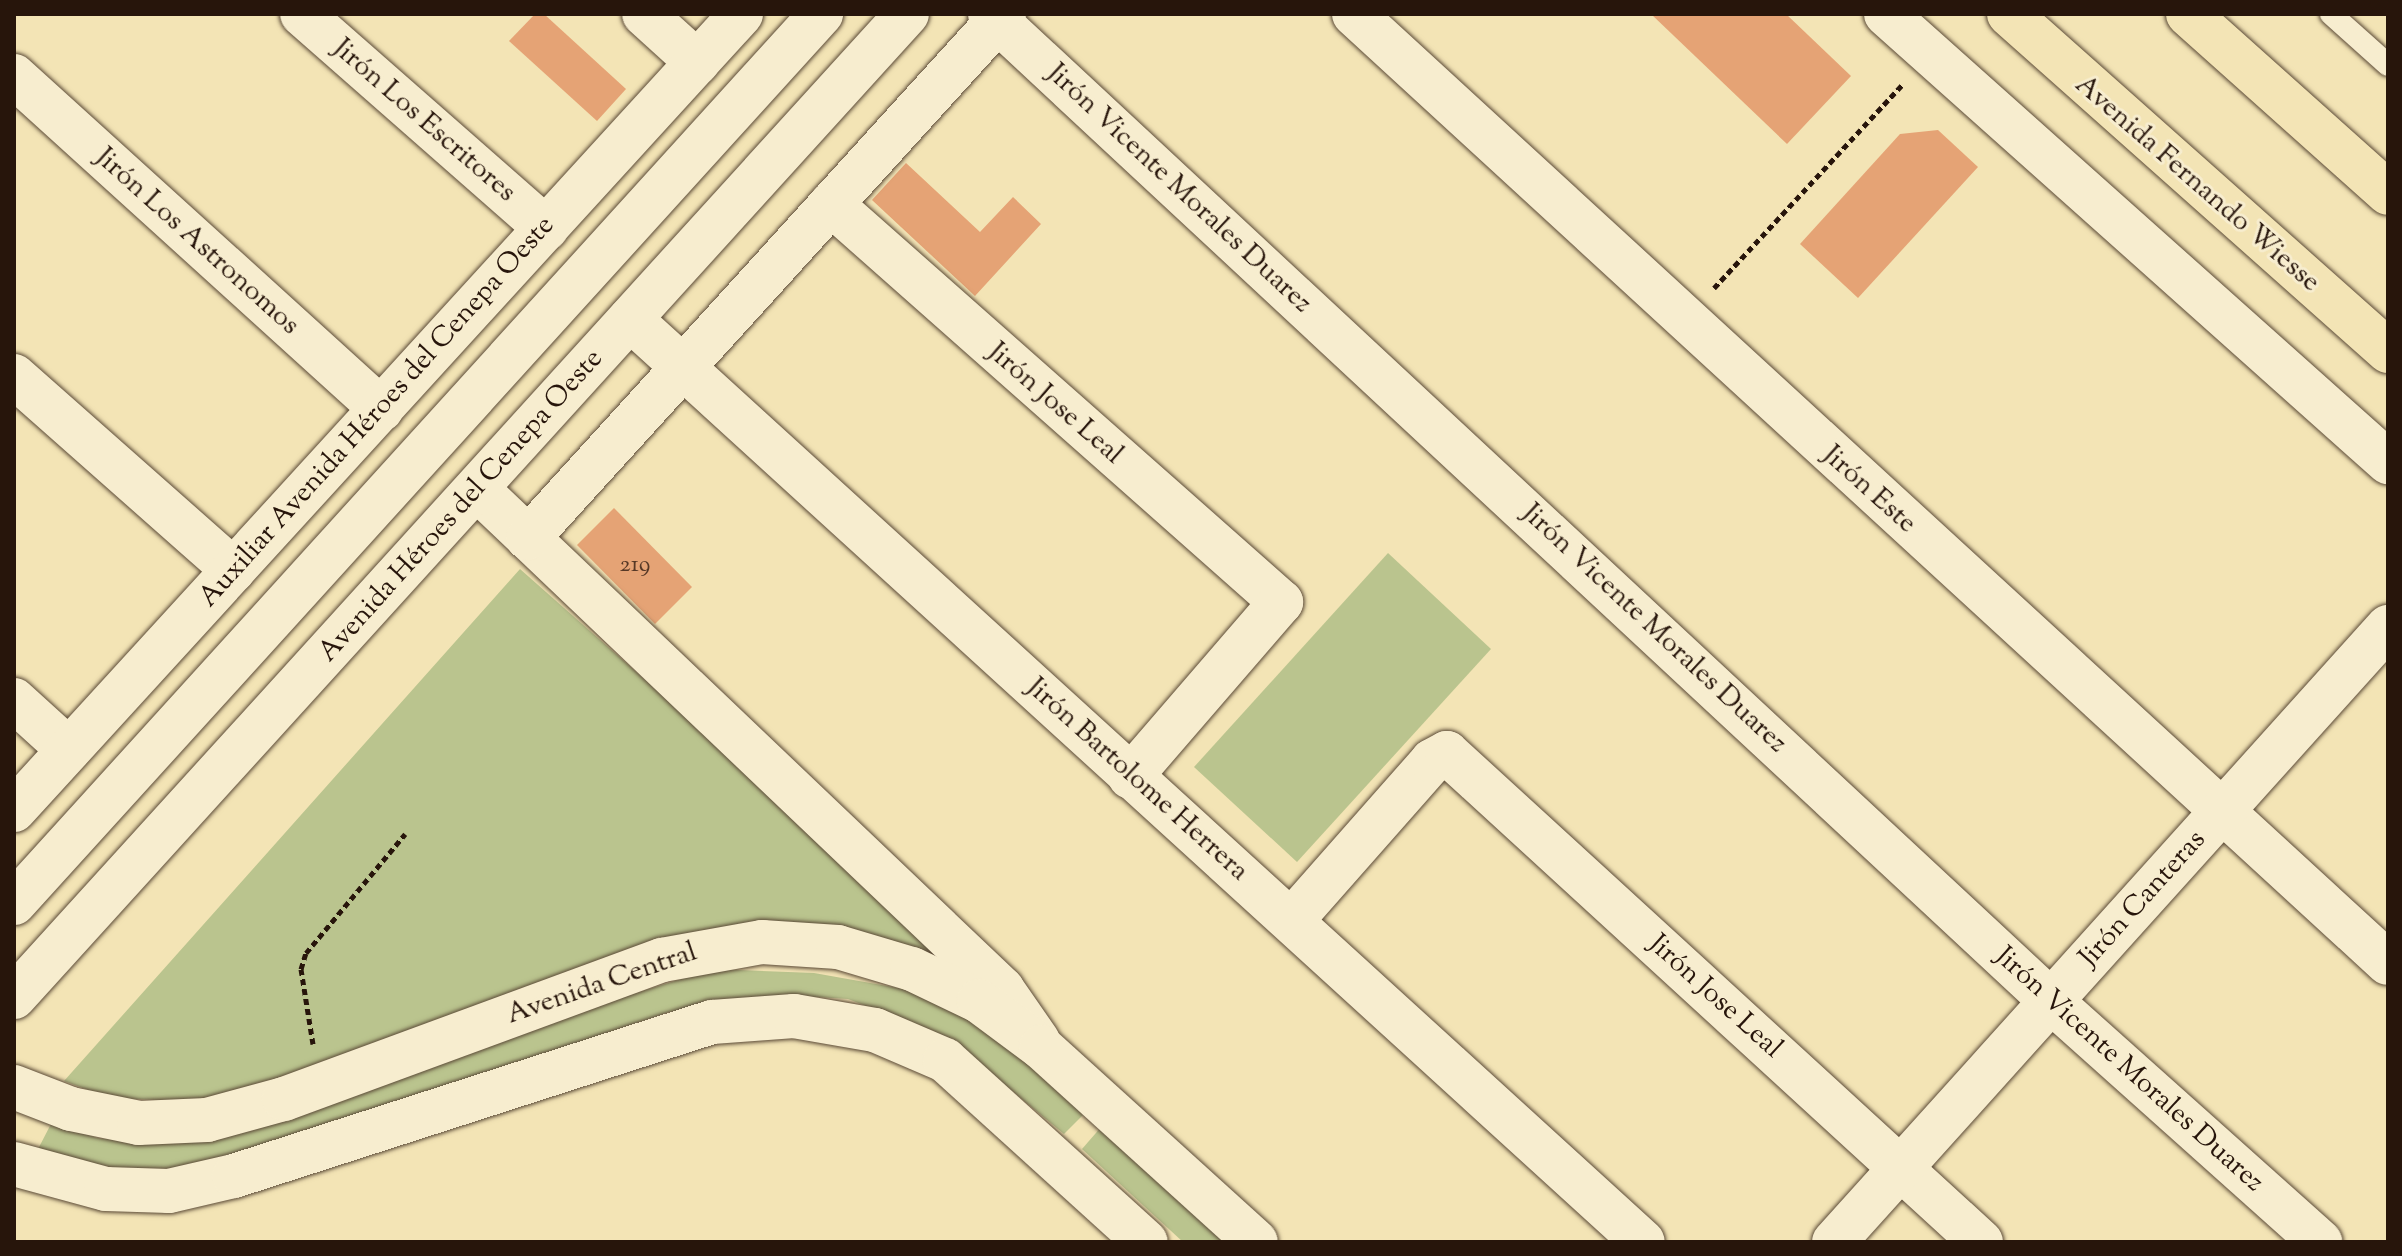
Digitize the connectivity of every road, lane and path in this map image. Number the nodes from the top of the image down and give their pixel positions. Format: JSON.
{"nodes":[{"id":1,"x":302,"y":14,"type":"edge"},
{"id":2,"x":644,"y":14,"type":"edge"},
{"id":3,"x":741,"y":14,"type":"edge"},
{"id":4,"x":821,"y":14,"type":"edge"},
{"id":5,"x":907,"y":14,"type":"edge"},
{"id":6,"x":1354,"y":14,"type":"edge"},
{"id":7,"x":1886,"y":14,"type":"edge"},
{"id":8,"x":2009,"y":14,"type":"edge"},
{"id":9,"x":2331,"y":14,"type":"edge"},
{"id":10,"x":997,"y":16,"type":"edge"},
{"id":11,"x":2196,"y":19,"type":"edge"},
{"id":12,"x":1930,"y":55,"type":"junction"},
{"id":13,"x":697,"y":62,"type":"junction"},
{"id":14,"x":2388,"y":65,"type":"edge"},
{"id":15,"x":14,"y":76,"type":"edge"},
{"id":16,"x":2388,"y":193,"type":"edge"},
{"id":17,"x":831,"y":204,"type":"junction"},
{"id":18,"x":546,"y":228,"type":"junction"},
{"id":19,"x":630,"y":319,"type":"junction"},
{"id":20,"x":1684,"y":321,"type":"junction"},
{"id":21,"x":2388,"y":351,"type":"edge"},
{"id":22,"x":683,"y":367,"type":"junction"},
{"id":23,"x":14,"y":376,"type":"edge"},
{"id":24,"x":381,"y":409,"type":"junction"},
{"id":25,"x":2388,"y":462,"type":"edge"},
{"id":26,"x":478,"y":490,"type":"junction"},
{"id":27,"x":528,"y":538,"type":"junction"},
{"id":28,"x":233,"y":570,"type":"junction"},
{"id":29,"x":2388,"y":627,"type":"edge"},
{"id":30,"x":14,"y":700,"type":"edge"},
{"id":31,"x":69,"y":750,"type":"junction"},
{"id":32,"x":1130,"y":777,"type":"junction"},
{"id":33,"x":14,"y":810,"type":"edge"},
{"id":34,"x":2221,"y":811,"type":"junction"},
{"id":35,"x":405,"y":834,"type":"dead end"},
{"id":36,"x":14,"y":903,"type":"edge"},
{"id":37,"x":1292,"y":920,"type":"junction"},
{"id":38,"x":2388,"y":963,"type":"edge"},
{"id":39,"x":14,"y":997,"type":"edge"},
{"id":40,"x":2052,"y":1002,"type":"junction"},
{"id":41,"x":1041,"y":1047,"type":"junction"},
{"id":42,"x":14,"y":1087,"type":"edge"},
{"id":43,"x":320,"y":1087,"type":"junction"},
{"id":44,"x":14,"y":1164,"type":"edge"},
{"id":45,"x":1901,"y":1167,"type":"junction"},
{"id":46,"x":1146,"y":1242,"type":"edge"},
{"id":47,"x":1256,"y":1242,"type":"edge"},
{"id":48,"x":1643,"y":1242,"type":"edge"},
{"id":49,"x":1834,"y":1242,"type":"edge"},
{"id":50,"x":1981,"y":1242,"type":"edge"},
{"id":51,"x":2320,"y":1242,"type":"edge"}],
"edges":[{"from":1,"to":18,"type":"street","name":"Jirón Los Escritores"},
{"from":2,"to":13,"type":"street"},
{"from":3,"to":13,"type":"street","name":"Auxiliar Avenida Héroes del Cenepa Oeste"},
{"from":4,"to":36,"type":"street"},
{"from":5,"to":19,"type":"street","name":"Avenida Héroes del Cenepa Oeste"},
{"from":6,"to":20,"type":"street","name":"Jirón Este"},
{"from":7,"to":12,"type":"street"},
{"from":8,"to":21,"type":"main road","name":"Avenida Fernando Wiesse"},
{"from":9,"to":14,"type":"lane"},
{"from":10,"to":17,"type":"street"},
{"from":10,"to":40,"type":"street","name":"Jirón Vicente Morales Duarez"},
{"from":11,"to":16,"type":"main road"},
{"from":12,"to":20,"type":"path"},
{"from":12,"to":25,"type":"street"},
{"from":13,"to":18,"type":"street","name":"Auxiliar Avenida Héroes del Cenepa Oeste"},
{"from":15,"to":24,"type":"street","name":"Jirón Los Astronomos"},
{"from":17,"to":22,"type":"street"},
{"from":17,"to":32,"type":"street","name":"Jirón Jose Leal"},
{"from":18,"to":24,"type":"street","name":"Auxiliar Avenida Héroes del Cenepa Oeste"},
{"from":19,"to":22,"type":"street","name":"Jirón Bartolome Herrera"},
{"from":19,"to":26,"type":"street","name":"Avenida Héroes del Cenepa Oeste"},
{"from":20,"to":34,"type":"street","name":"Jirón Este"},
{"from":22,"to":27,"type":"street"},
{"from":22,"to":32,"type":"street","name":"Jirón Bartolome Herrera"},
{"from":23,"to":28,"type":"street"},
{"from":24,"to":28,"type":"street","name":"Auxiliar Avenida Héroes del Cenepa Oeste"},
{"from":26,"to":27,"type":"street"},
{"from":26,"to":39,"type":"street","name":"Avenida Héroes del Cenepa Oeste"},
{"from":27,"to":41,"type":"street"},
{"from":28,"to":31,"type":"street","name":"Auxiliar Avenida Héroes del Cenepa Oeste"},
{"from":29,"to":34,"type":"street","name":"Jirón Canteras"},
{"from":30,"to":31,"type":"street"},
{"from":31,"to":33,"type":"street","name":"Auxiliar Avenida Héroes del Cenepa Oeste"},
{"from":32,"to":37,"type":"street","name":"Jirón Bartolome Herrera"},
{"from":34,"to":38,"type":"street","name":"Jirón Este"},
{"from":34,"to":40,"type":"street","name":"Jirón Canteras"},
{"from":35,"to":43,"type":"path"},
{"from":37,"to":45,"type":"street","name":"Jirón Jose Leal"},
{"from":37,"to":48,"type":"street","name":"Jirón Bartolome Herrera"},
{"from":40,"to":45,"type":"street","name":"Jirón Canteras"},
{"from":40,"to":51,"type":"street","name":"Jirón Vicente Morales Duarez"},
{"from":41,"to":43,"type":"street","name":"Avenida Central"},
{"from":41,"to":47,"type":"street","name":"Avenida Central"},
{"from":42,"to":43,"type":"street","name":"Avenida Central"},
{"from":44,"to":46,"type":"street"},
{"from":45,"to":49,"type":"street","name":"Jirón Canteras"},
{"from":45,"to":50,"type":"street","name":"Jirón Jose Leal"}]}
